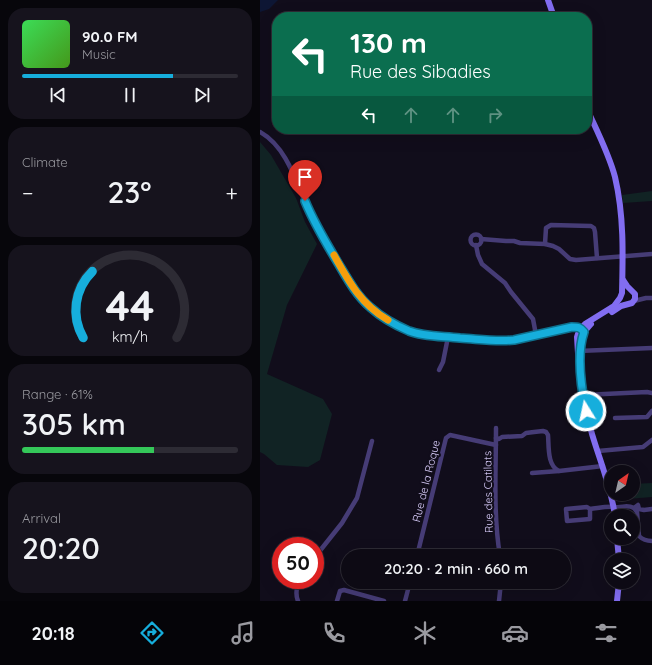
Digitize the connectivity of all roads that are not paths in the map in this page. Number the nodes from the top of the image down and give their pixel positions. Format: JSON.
{"nodes":[{"id":1,"x":548,"y":0,"type":"edge"},
{"id":2,"x":552,"y":12,"type":"edge"},
{"id":3,"x":592,"y":120,"type":"edge"},
{"id":4,"x":260,"y":132,"type":"edge"},
{"id":5,"x":481,"y":239,"type":"junction"},
{"id":6,"x":545,"y":244,"type":"junction"},
{"id":7,"x":476,"y":245,"type":"junction"},
{"id":8,"x":652,"y":254,"type":"edge"},
{"id":9,"x":623,"y":257,"type":"junction"},
{"id":10,"x":597,"y":258,"type":"junction"},
{"id":11,"x":622,"y":278,"type":"junction"},
{"id":12,"x":632,"y":291,"type":"junction"},
{"id":13,"x":621,"y":295,"type":"junction"},
{"id":14,"x":646,"y":298,"type":"junction"},
{"id":15,"x":652,"y":298,"type":"edge"},
{"id":16,"x":634,"y":301,"type":"junction"},
{"id":17,"x":628,"y":304,"type":"junction"},
{"id":18,"x":581,"y":331,"type":"junction"},
{"id":19,"x":536,"y":334,"type":"junction"},
{"id":20,"x":448,"y":336,"type":"junction"},
{"id":21,"x":652,"y":348,"type":"edge"},
{"id":22,"x":581,"y":351,"type":"junction"},
{"id":23,"x":439,"y":370,"type":"dead end"},
{"id":24,"x":652,"y":393,"type":"edge"},
{"id":25,"x":583,"y":395,"type":"junction"},
{"id":26,"x":652,"y":412,"type":"edge"},
{"id":27,"x":615,"y":418,"type":"dead end"},
{"id":28,"x":496,"y":428,"type":"dead end"},
{"id":29,"x":496,"y":438,"type":"junction"},
{"id":30,"x":652,"y":440,"type":"edge"},
{"id":31,"x":372,"y":442,"type":"dead end"},
{"id":32,"x":496,"y":445,"type":"junction"},
{"id":33,"x":598,"y":451,"type":"junction"},
{"id":34,"x":603,"y":466,"type":"junction"},
{"id":35,"x":559,"y":470,"type":"junction"},
{"id":36,"x":532,"y":473,"type":"dead end"},
{"id":37,"x":614,"y":506,"type":"junction"},
{"id":38,"x":634,"y":508,"type":"junction"},
{"id":39,"x":590,"y":509,"type":"junction"},
{"id":40,"x":614,"y":509,"type":"edge"},
{"id":41,"x":652,"y":509,"type":"edge"},
{"id":42,"x":652,"y":541,"type":"edge"},
{"id":43,"x":324,"y":546,"type":"edge"},
{"id":44,"x":419,"y":549,"type":"edge"},
{"id":45,"x":499,"y":549,"type":"edge"},
{"id":46,"x":297,"y":589,"type":"edge"},
{"id":47,"x":408,"y":589,"type":"edge"},
{"id":48,"x":500,"y":589,"type":"edge"},
{"id":49,"x":618,"y":589,"type":"edge"},
{"id":50,"x":298,"y":601,"type":"edge"},
{"id":51,"x":337,"y":601,"type":"edge"},
{"id":52,"x":384,"y":601,"type":"edge"},
{"id":53,"x":405,"y":601,"type":"edge"},
{"id":54,"x":499,"y":601,"type":"edge"},
{"id":55,"x":617,"y":601,"type":"edge"}],
"edges":[{"from":1,"to":2,"type":"main road"},
{"from":3,"to":9,"type":"main road"},
{"from":4,"to":20,"type":"street"},
{"from":5,"to":6,"type":"street"},
{"from":5,"to":7,"type":"street"},
{"from":5,"to":7,"type":"street"},
{"from":6,"to":10,"type":"street"},
{"from":6,"to":10,"type":"street"},
{"from":7,"to":19,"type":"street"},
{"from":8,"to":9,"type":"street"},
{"from":9,"to":10,"type":"street"},
{"from":9,"to":11,"type":"main road"},
{"from":11,"to":12,"type":"main road"},
{"from":11,"to":13,"type":"main road"},
{"from":12,"to":13,"type":"main road"},
{"from":12,"to":14,"type":"street"},
{"from":12,"to":16,"type":"main road"},
{"from":13,"to":17,"type":"main road"},
{"from":13,"to":18,"type":"main road"},
{"from":14,"to":15,"type":"street"},
{"from":14,"to":16,"type":"street"},
{"from":16,"to":17,"type":"main road"},
{"from":17,"to":18,"type":"main road"},
{"from":18,"to":19,"type":"street"},
{"from":18,"to":22,"type":"main road"},
{"from":19,"to":20,"type":"street"},
{"from":20,"to":23,"type":"street"},
{"from":21,"to":22,"type":"street"},
{"from":22,"to":25,"type":"main road"},
{"from":24,"to":25,"type":"street"},
{"from":25,"to":33,"type":"main road"},
{"from":26,"to":27,"type":"street"},
{"from":28,"to":29,"type":"street","name":"Rue des Catilats"},
{"from":29,"to":32,"type":"street","name":"Rue des Catilats"},
{"from":29,"to":35,"type":"street"},
{"from":30,"to":33,"type":"street"},
{"from":31,"to":43,"type":"street"},
{"from":32,"to":44,"type":"street","name":"Rue de la Roque"},
{"from":32,"to":45,"type":"street","name":"Rue des Catilats"},
{"from":33,"to":34,"type":"main road"},
{"from":34,"to":35,"type":"street"},
{"from":34,"to":37,"type":"main road"},
{"from":35,"to":36,"type":"street"},
{"from":37,"to":38,"type":"street"},
{"from":37,"to":39,"type":"street"},
{"from":37,"to":40,"type":"main road"},
{"from":38,"to":41,"type":"street"},
{"from":38,"to":42,"type":"street"},
{"from":39,"to":39,"type":"street"},
{"from":46,"to":50,"type":"street"},
{"from":47,"to":53,"type":"street"},
{"from":48,"to":54,"type":"street"},
{"from":49,"to":55,"type":"main road"},
{"from":51,"to":52,"type":"street"}]}
